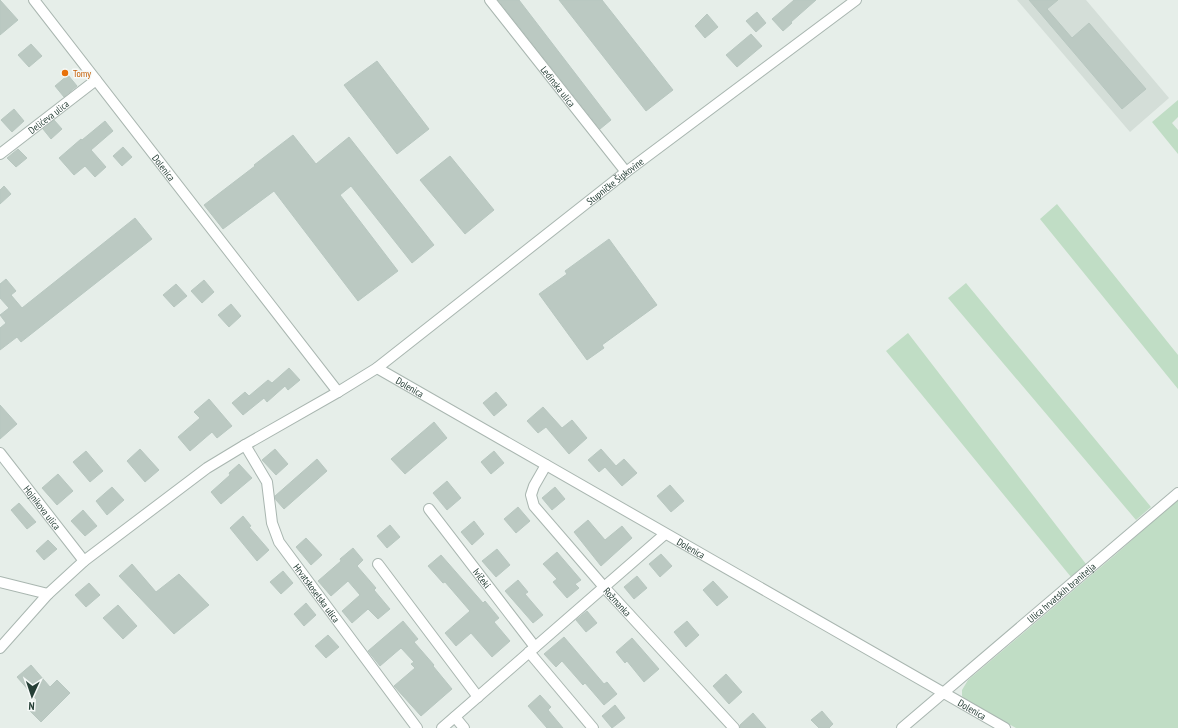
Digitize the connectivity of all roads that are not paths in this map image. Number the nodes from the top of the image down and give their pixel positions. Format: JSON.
{"nodes":[{"id":1,"x":34,"y":0,"type":"edge"},
{"id":2,"x":490,"y":0,"type":"edge"},
{"id":3,"x":856,"y":0,"type":"edge"},
{"id":4,"x":96,"y":80,"type":"junction"},
{"id":5,"x":0,"y":154,"type":"edge"},
{"id":6,"x":626,"y":172,"type":"junction"},
{"id":7,"x":377,"y":368,"type":"junction"},
{"id":8,"x":338,"y":392,"type":"junction"},
{"id":9,"x":245,"y":445,"type":"junction"},
{"id":10,"x":0,"y":453,"type":"edge"},
{"id":11,"x":546,"y":465,"type":"junction"},
{"id":12,"x":1178,"y":493,"type":"edge"},
{"id":13,"x":429,"y":509,"type":"dead end"},
{"id":14,"x":665,"y":534,"type":"junction"},
{"id":15,"x":84,"y":561,"type":"junction"},
{"id":16,"x":378,"y":564,"type":"dead end"},
{"id":17,"x":0,"y":582,"type":"edge"},
{"id":18,"x":604,"y":586,"type":"junction"},
{"id":19,"x":48,"y":594,"type":"junction"},
{"id":20,"x":0,"y":648,"type":"edge"},
{"id":21,"x":532,"y":649,"type":"junction"},
{"id":22,"x":944,"y":693,"type":"junction"},
{"id":23,"x":478,"y":696,"type":"junction"},
{"id":24,"x":454,"y":717,"type":"junction"},
{"id":25,"x":417,"y":728,"type":"edge"},
{"id":26,"x":442,"y":728,"type":"edge"},
{"id":27,"x":464,"y":728,"type":"edge"},
{"id":28,"x":593,"y":728,"type":"edge"},
{"id":29,"x":734,"y":728,"type":"edge"},
{"id":30,"x":902,"y":728,"type":"edge"},
{"id":31,"x":1005,"y":728,"type":"edge"}],
"edges":[{"from":1,"to":4,"type":"street","name":"Dolenica"},
{"from":2,"to":6,"type":"street","name":"Ledinska ulica"},
{"from":3,"to":6,"type":"street","name":"Stupničke Šipkovine"},
{"from":4,"to":5,"type":"street","name":"Delićeva ulica"},
{"from":4,"to":8,"type":"street","name":"Dolenica"},
{"from":6,"to":7,"type":"street","name":"Stupničke Šipkovine"},
{"from":7,"to":8,"type":"street"},
{"from":7,"to":11,"type":"street","name":"Dolenica"},
{"from":8,"to":9,"type":"street"},
{"from":9,"to":15,"type":"street"},
{"from":9,"to":25,"type":"street","name":"Hrvatskoselska ulica"},
{"from":10,"to":15,"type":"street","name":"Hojnikova ulica"},
{"from":11,"to":14,"type":"street","name":"Dolenica"},
{"from":11,"to":18,"type":"street","name":"Rožmanka"},
{"from":12,"to":22,"type":"street","name":"Ulica hrvatskih branitelja"},
{"from":13,"to":21,"type":"street","name":"Ivičeki"},
{"from":14,"to":18,"type":"street"},
{"from":14,"to":22,"type":"street","name":"Dolenica"},
{"from":15,"to":19,"type":"street"},
{"from":16,"to":23,"type":"street"},
{"from":17,"to":19,"type":"street"},
{"from":18,"to":21,"type":"street"},
{"from":18,"to":29,"type":"street","name":"Rožmanka"},
{"from":19,"to":20,"type":"street"},
{"from":21,"to":23,"type":"street"},
{"from":21,"to":28,"type":"street","name":"Ivičeki"},
{"from":22,"to":30,"type":"street"},
{"from":22,"to":31,"type":"street","name":"Dolenica"},
{"from":23,"to":24,"type":"street"},
{"from":24,"to":26,"type":"street"},
{"from":24,"to":27,"type":"street"}]}
